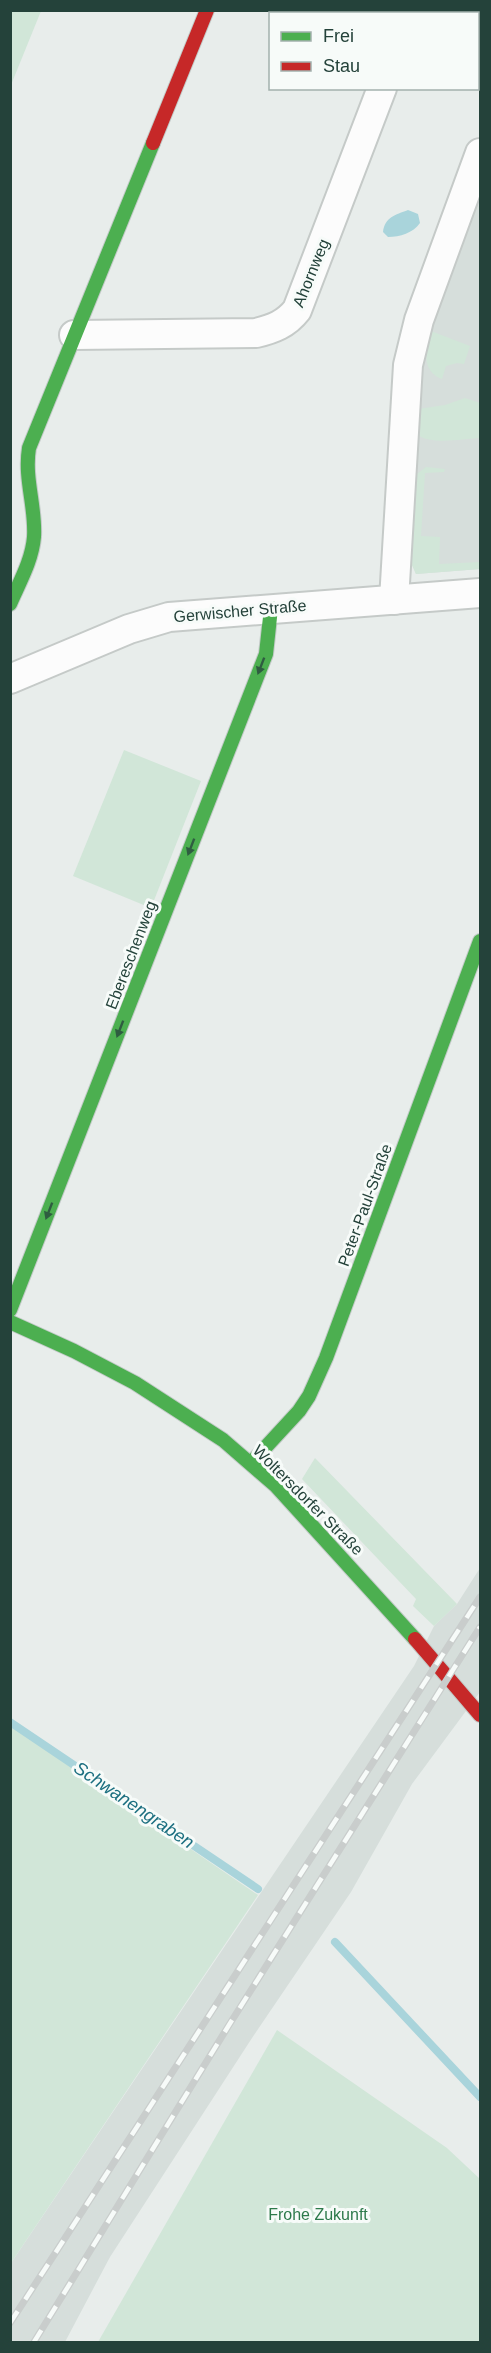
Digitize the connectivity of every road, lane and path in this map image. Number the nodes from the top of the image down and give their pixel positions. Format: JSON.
{"nodes":[{"id":1,"x":207,"y":10,"type":"edge"},
{"id":2,"x":381,"y":90,"type":"edge"},
{"id":3,"x":480,"y":153,"type":"edge"},
{"id":4,"x":74,"y":335,"type":"junction"},
{"id":5,"x":480,"y":593,"type":"edge"},
{"id":6,"x":394,"y":600,"type":"junction"},
{"id":7,"x":10,"y":604,"type":"edge"},
{"id":8,"x":271,"y":608,"type":"junction"},
{"id":9,"x":10,"y":679,"type":"edge"},
{"id":10,"x":480,"y":941,"type":"edge"},
{"id":11,"x":10,"y":1310,"type":"edge"},
{"id":12,"x":10,"y":1322,"type":"edge"},
{"id":13,"x":251,"y":1462,"type":"junction"},
{"id":14,"x":480,"y":1715,"type":"edge"}],
"edges":[{"from":1,"to":4,"type":"street"},
{"from":2,"to":4,"type":"street","name":"Ahornweg"},
{"from":3,"to":6,"type":"street"},
{"from":4,"to":7,"type":"street"},
{"from":5,"to":6,"type":"street","name":"Gerwischer Straße"},
{"from":6,"to":8,"type":"street","name":"Gerwischer Straße"},
{"from":8,"to":9,"type":"street","name":"Gerwischer Straße"},
{"from":8,"to":11,"type":"street","name":"Ebereschenweg","one_way":true},
{"from":10,"to":13,"type":"street","name":"Peter-Paul-Straße"},
{"from":12,"to":13,"type":"street","name":"Woltersdorfer Straße"},
{"from":13,"to":14,"type":"street","name":"Woltersdorfer Straße"}]}
